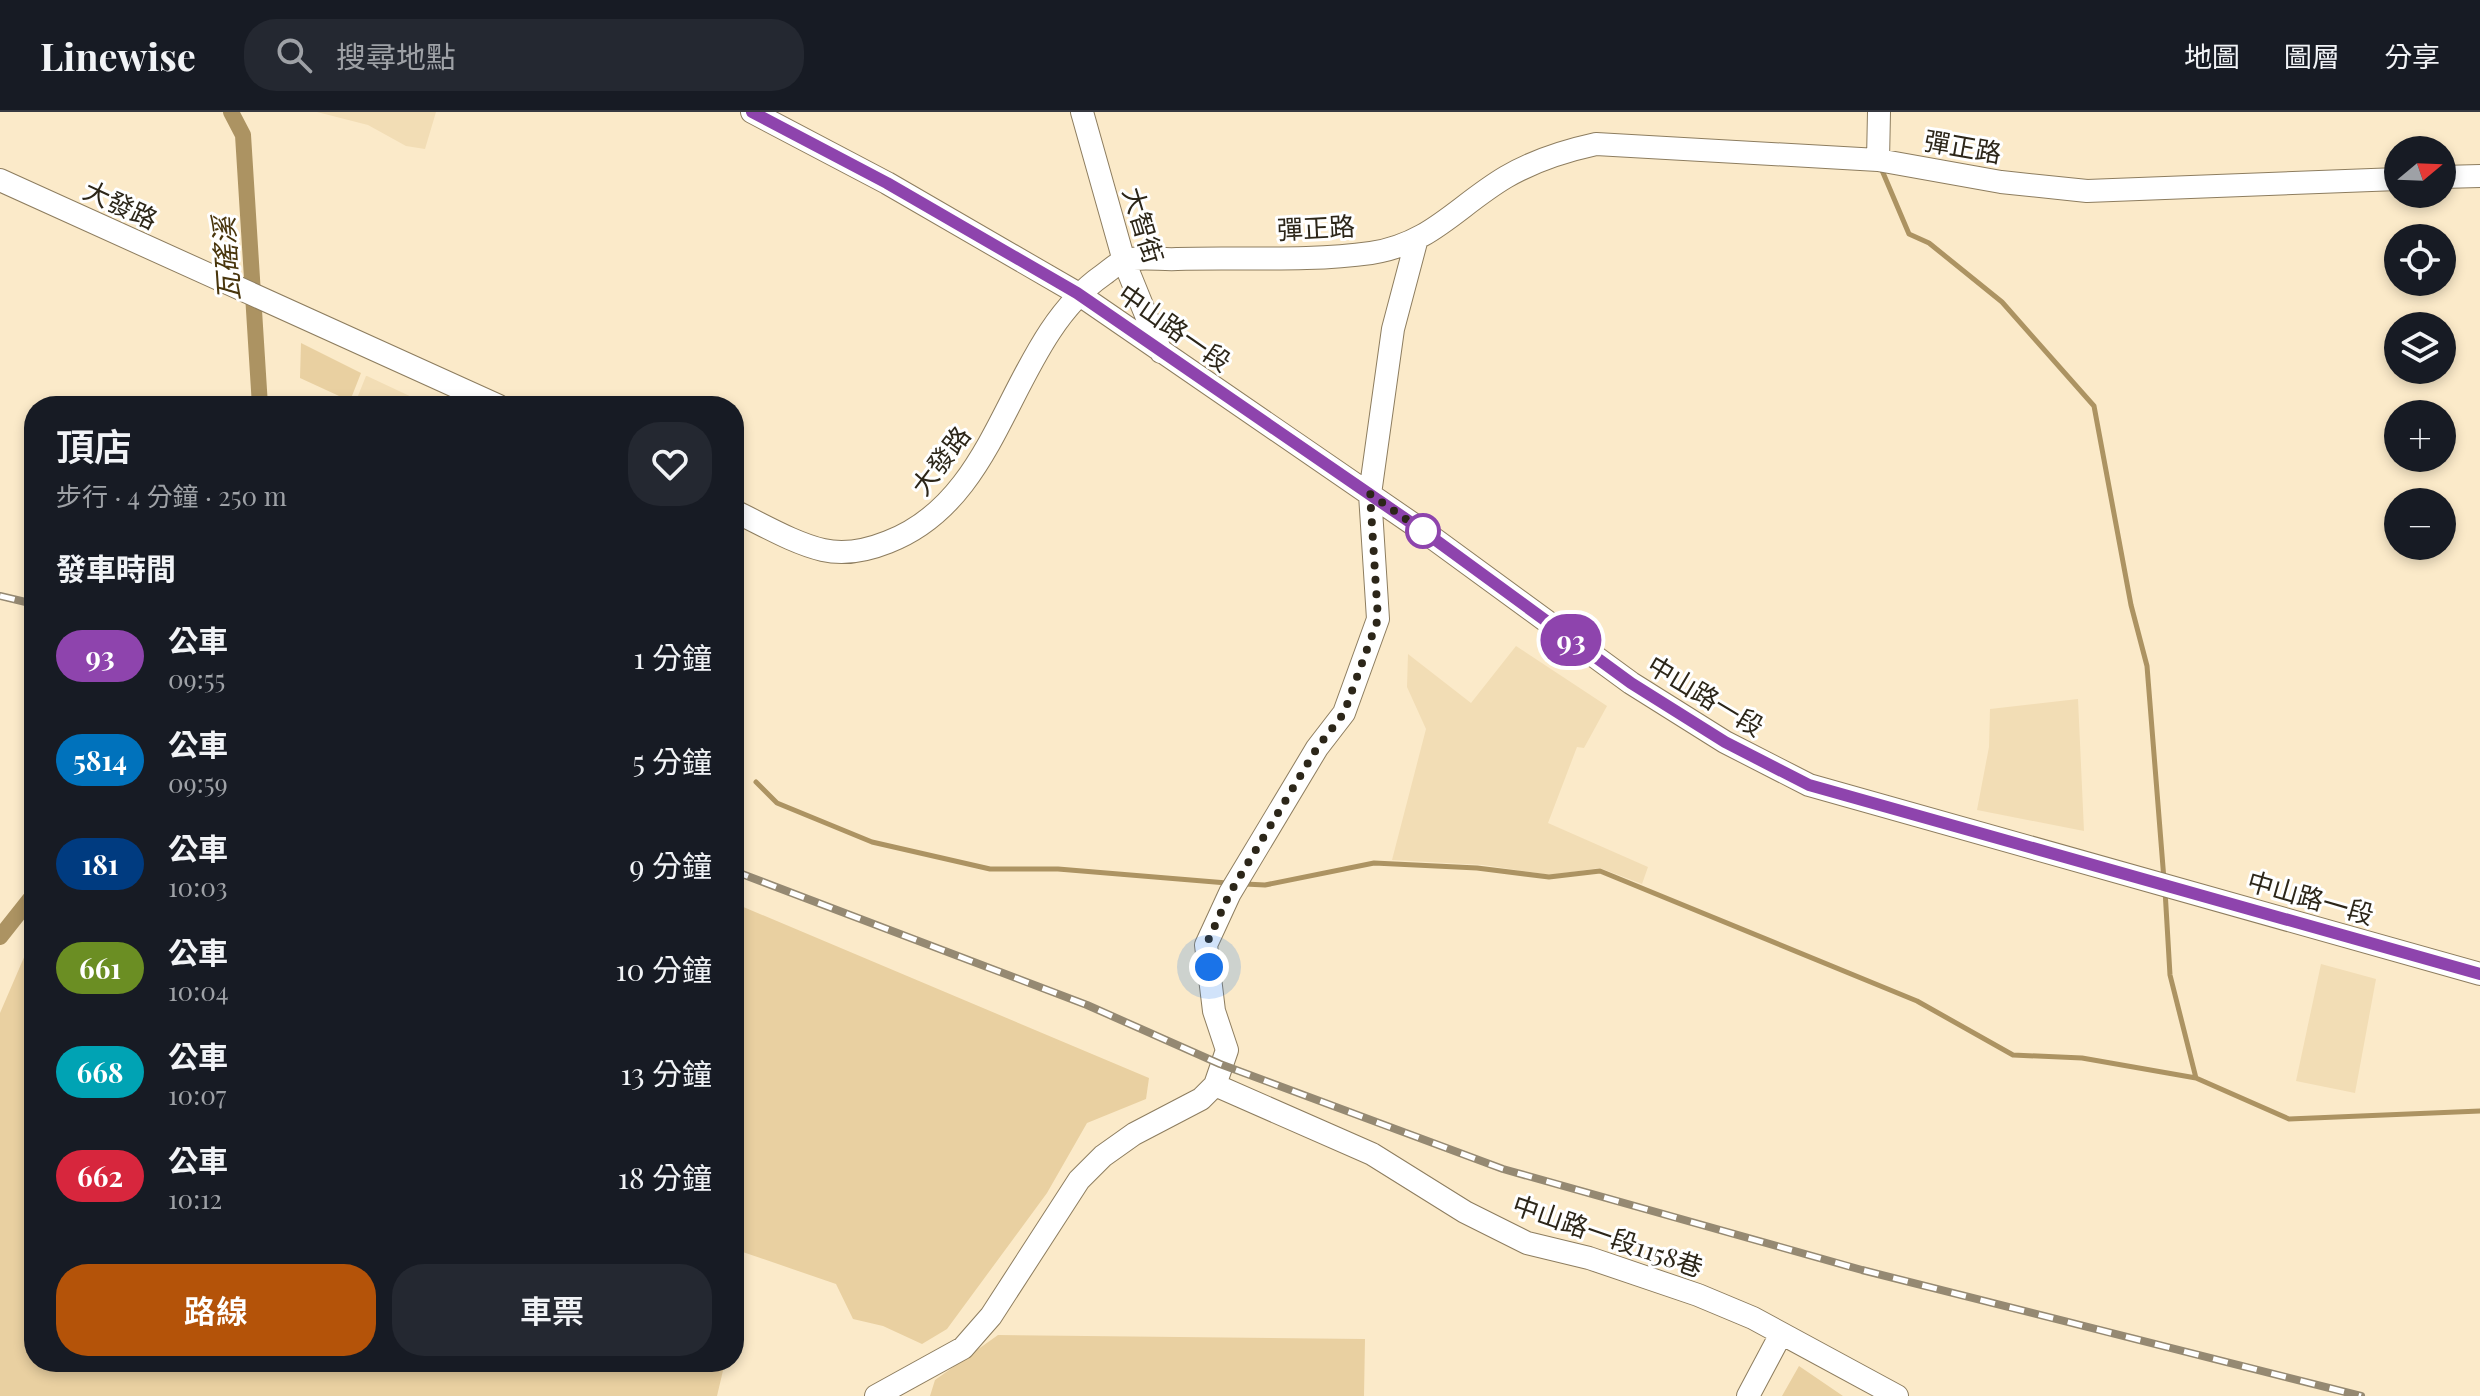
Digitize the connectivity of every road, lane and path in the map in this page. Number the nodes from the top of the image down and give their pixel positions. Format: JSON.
{"nodes":[{"id":1,"x":752,"y":112,"type":"edge"},
{"id":2,"x":1082,"y":112,"type":"edge"},
{"id":3,"x":1879,"y":112,"type":"edge"},
{"id":4,"x":1878,"y":160,"type":"junction"},
{"id":5,"x":2480,"y":176,"type":"edge"},
{"id":6,"x":2456,"y":177,"type":"edge"},
{"id":7,"x":0,"y":180,"type":"edge"},
{"id":8,"x":2384,"y":180,"type":"edge"},
{"id":9,"x":1416,"y":242,"type":"junction"},
{"id":10,"x":1124,"y":261,"type":"junction"},
{"id":11,"x":1077,"y":293,"type":"junction"},
{"id":12,"x":1161,"y":352,"type":"junction"},
{"id":13,"x":477,"y":396,"type":"edge"},
{"id":14,"x":1370,"y":494,"type":"junction"},
{"id":15,"x":744,"y":516,"type":"edge"},
{"id":16,"x":2480,"y":974,"type":"edge"},
{"id":17,"x":1215,"y":1085,"type":"junction"},
{"id":18,"x":1781,"y":1334,"type":"junction"},
{"id":19,"x":876,"y":1396,"type":"edge"},
{"id":20,"x":1748,"y":1396,"type":"edge"},
{"id":21,"x":1897,"y":1396,"type":"edge"}],
"edges":[{"from":1,"to":11,"type":"street","name":"中山路一段"},
{"from":2,"to":10,"type":"street","name":"大智街"},
{"from":3,"to":4,"type":"street"},
{"from":4,"to":8,"type":"street","name":"彈正路"},
{"from":4,"to":9,"type":"street","name":"彈正路"},
{"from":5,"to":6,"type":"street"},
{"from":7,"to":13,"type":"street","name":"大發路"},
{"from":9,"to":10,"type":"street","name":"彈正路"},
{"from":9,"to":14,"type":"street"},
{"from":10,"to":11,"type":"street"},
{"from":10,"to":12,"type":"street","name":"大智街"},
{"from":11,"to":12,"type":"street","name":"中山路一段"},
{"from":11,"to":15,"type":"street","name":"大發路"},
{"from":12,"to":14,"type":"street","name":"中山路一段"},
{"from":14,"to":16,"type":"street","name":"中山路一段"},
{"from":14,"to":17,"type":"street"},
{"from":17,"to":18,"type":"street","name":"中山路一段1158巷"},
{"from":17,"to":19,"type":"street"},
{"from":18,"to":20,"type":"street"},
{"from":18,"to":21,"type":"street","name":"中山路一段1158巷"}]}
